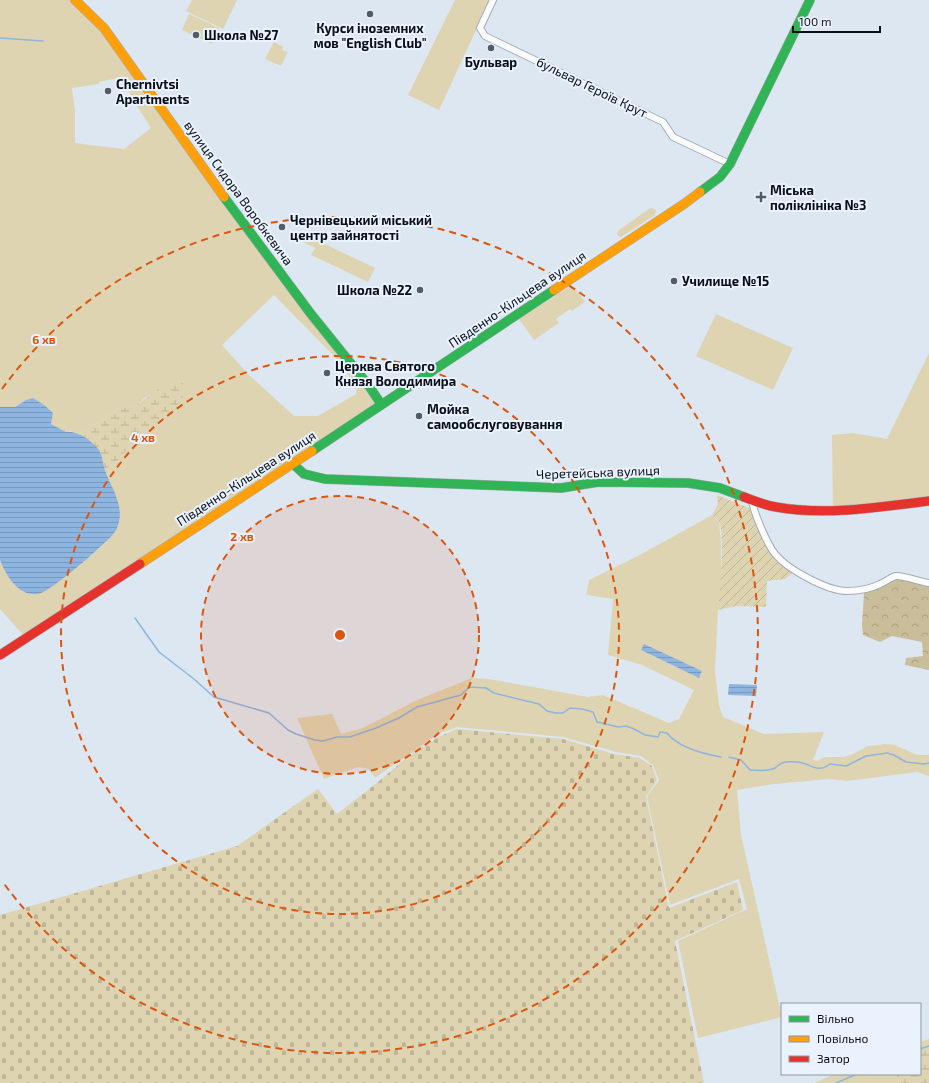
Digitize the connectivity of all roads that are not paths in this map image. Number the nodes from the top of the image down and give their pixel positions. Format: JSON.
{"nodes":[{"id":1,"x":75,"y":0,"type":"edge"},
{"id":2,"x":494,"y":0,"type":"edge"},
{"id":3,"x":810,"y":0,"type":"edge"},
{"id":4,"x":730,"y":164,"type":"junction"},
{"id":5,"x":381,"y":404,"type":"junction"},
{"id":6,"x":292,"y":463,"type":"junction"},
{"id":7,"x":752,"y":500,"type":"junction"},
{"id":8,"x":929,"y":501,"type":"edge"},
{"id":9,"x":929,"y":583,"type":"edge"},
{"id":10,"x":0,"y":655,"type":"edge"}],
"edges":[{"from":1,"to":5,"type":"street","name":"вулиця Сидора Воробкевича"},
{"from":2,"to":4,"type":"street","name":"бульвар Героїв Крут"},
{"from":3,"to":4,"type":"street","name":"Південно-Кільцева вулиця"},
{"from":4,"to":5,"type":"street","name":"Південно-Кільцева вулиця"},
{"from":5,"to":6,"type":"street","name":"Південно-Кільцева вулиця"},
{"from":6,"to":7,"type":"street","name":"Черетейська вулиця"},
{"from":6,"to":10,"type":"street","name":"Південно-Кільцева вулиця"},
{"from":7,"to":8,"type":"street","name":"Черетейська вулиця"},
{"from":7,"to":9,"type":"street"}]}
